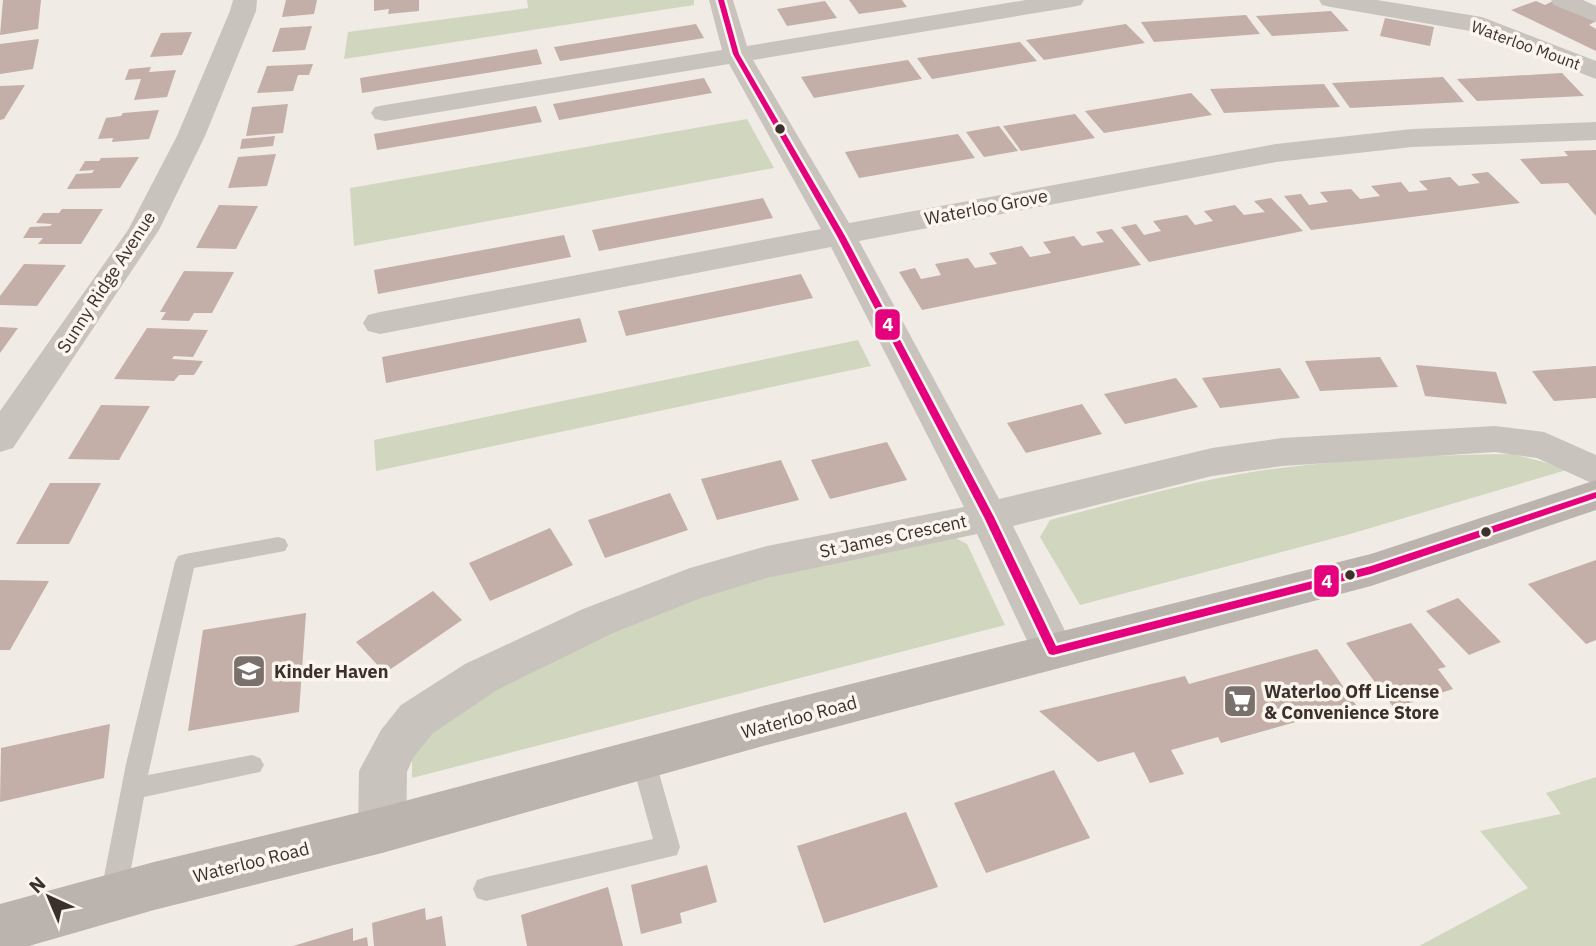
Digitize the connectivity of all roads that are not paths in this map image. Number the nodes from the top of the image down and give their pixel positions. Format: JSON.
{"nodes":[{"id":1,"x":244,"y":0,"type":"edge"},
{"id":2,"x":721,"y":0,"type":"edge"},
{"id":3,"x":1072,"y":0,"type":"edge"},
{"id":4,"x":1331,"y":0,"type":"edge"},
{"id":5,"x":1563,"y":0,"type":"edge"},
{"id":6,"x":1595,"y":15,"type":"edge"},
{"id":7,"x":736,"y":54,"type":"junction"},
{"id":8,"x":1596,"y":71,"type":"edge"},
{"id":9,"x":385,"y":113,"type":"dead end"},
{"id":10,"x":1596,"y":131,"type":"edge"},
{"id":11,"x":841,"y":236,"type":"junction"},
{"id":12,"x":380,"y":323,"type":"dead end"},
{"id":13,"x":0,"y":439,"type":"edge"},
{"id":14,"x":1596,"y":471,"type":"edge"},
{"id":15,"x":1596,"y":495,"type":"edge"},
{"id":16,"x":989,"y":517,"type":"junction"},
{"id":17,"x":278,"y":545,"type":"dead end"},
{"id":18,"x":1053,"y":651,"type":"junction"},
{"id":19,"x":643,"y":759,"type":"junction"},
{"id":20,"x":252,"y":765,"type":"dead end"},
{"id":21,"x":134,"y":788,"type":"junction"},
{"id":22,"x":382,"y":830,"type":"junction"},
{"id":23,"x":486,"y":889,"type":"dead end"},
{"id":24,"x":113,"y":898,"type":"junction"},
{"id":25,"x":25,"y":932,"type":"edge"}],
"edges":[{"from":1,"to":13,"type":"street","name":"Sunny Ridge Avenue"},
{"from":2,"to":7,"type":"street"},
{"from":3,"to":7,"type":"street"},
{"from":4,"to":8,"type":"street","name":"Waterloo Mount"},
{"from":5,"to":6,"type":"street"},
{"from":7,"to":9,"type":"street"},
{"from":7,"to":11,"type":"street"},
{"from":10,"to":11,"type":"street","name":"Waterloo Grove"},
{"from":11,"to":12,"type":"street","name":"Waterloo Grove"},
{"from":11,"to":16,"type":"street"},
{"from":14,"to":16,"type":"street","name":"St James Crescent"},
{"from":15,"to":18,"type":"main road","name":"Waterloo Road"},
{"from":16,"to":18,"type":"street"},
{"from":16,"to":22,"type":"street","name":"St James Crescent"},
{"from":17,"to":21,"type":"lane"},
{"from":18,"to":19,"type":"main road","name":"Waterloo Road"},
{"from":19,"to":22,"type":"main road","name":"Waterloo Road"},
{"from":19,"to":23,"type":"lane"},
{"from":20,"to":21,"type":"lane"},
{"from":21,"to":24,"type":"lane"},
{"from":22,"to":24,"type":"main road","name":"Waterloo Road"},
{"from":24,"to":25,"type":"main road","name":"Waterloo Road"}]}
